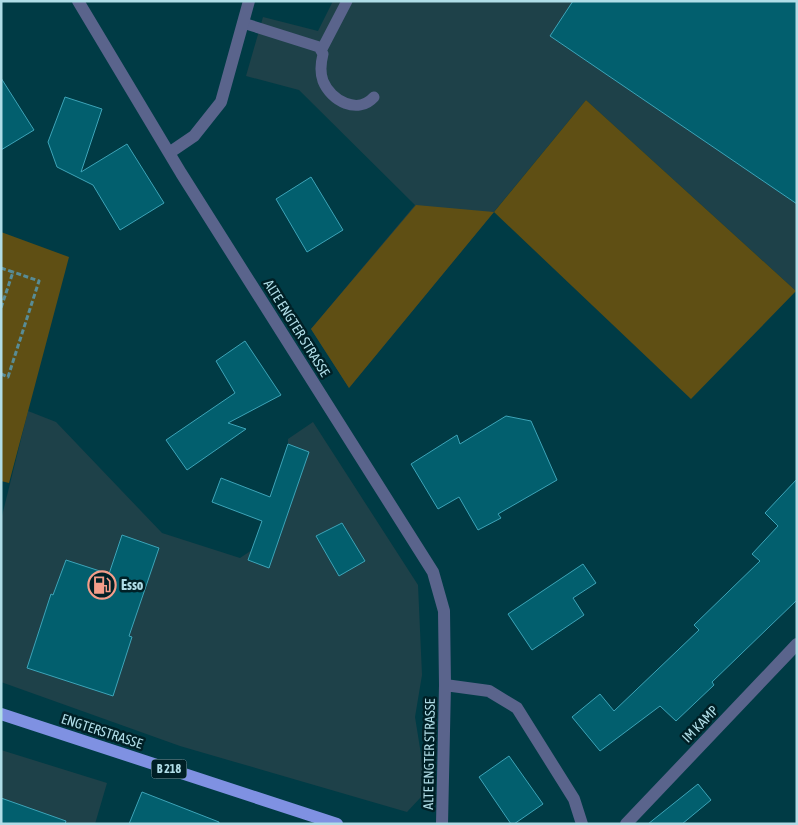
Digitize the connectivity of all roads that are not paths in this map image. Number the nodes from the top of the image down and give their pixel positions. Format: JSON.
{"nodes":[{"id":1,"x":78,"y":1,"type":"edge"},
{"id":2,"x":249,"y":1,"type":"edge"},
{"id":3,"x":347,"y":1,"type":"edge"},
{"id":4,"x":243,"y":23,"type":"junction"},
{"id":5,"x":322,"y":49,"type":"junction"},
{"id":6,"x":374,"y":97,"type":"dead end"},
{"id":7,"x":169,"y":153,"type":"junction"},
{"id":8,"x":797,"y":644,"type":"edge"},
{"id":9,"x":446,"y":685,"type":"junction"},
{"id":10,"x":1,"y":714,"type":"edge"},
{"id":11,"x":337,"y":824,"type":"edge"},
{"id":12,"x":442,"y":824,"type":"edge"},
{"id":13,"x":582,"y":824,"type":"edge"},
{"id":14,"x":626,"y":824,"type":"edge"}],
"edges":[{"from":1,"to":7,"type":"street","name":"ALTE ENGTER STRASSE"},
{"from":2,"to":4,"type":"street"},
{"from":3,"to":5,"type":"lane"},
{"from":4,"to":5,"type":"lane"},
{"from":4,"to":7,"type":"street"},
{"from":5,"to":6,"type":"lane"},
{"from":7,"to":9,"type":"street","name":"ALTE ENGTER STRASSE"},
{"from":8,"to":14,"type":"street","name":"IM KAMP"},
{"from":9,"to":12,"type":"street","name":"ALTE ENGTER STRASSE"},
{"from":9,"to":13,"type":"street","name":"ALTE ENGTER STRASSE"},
{"from":10,"to":11,"type":"main road","name":"ENGTERSTRASSE","number":"B 218"}]}
